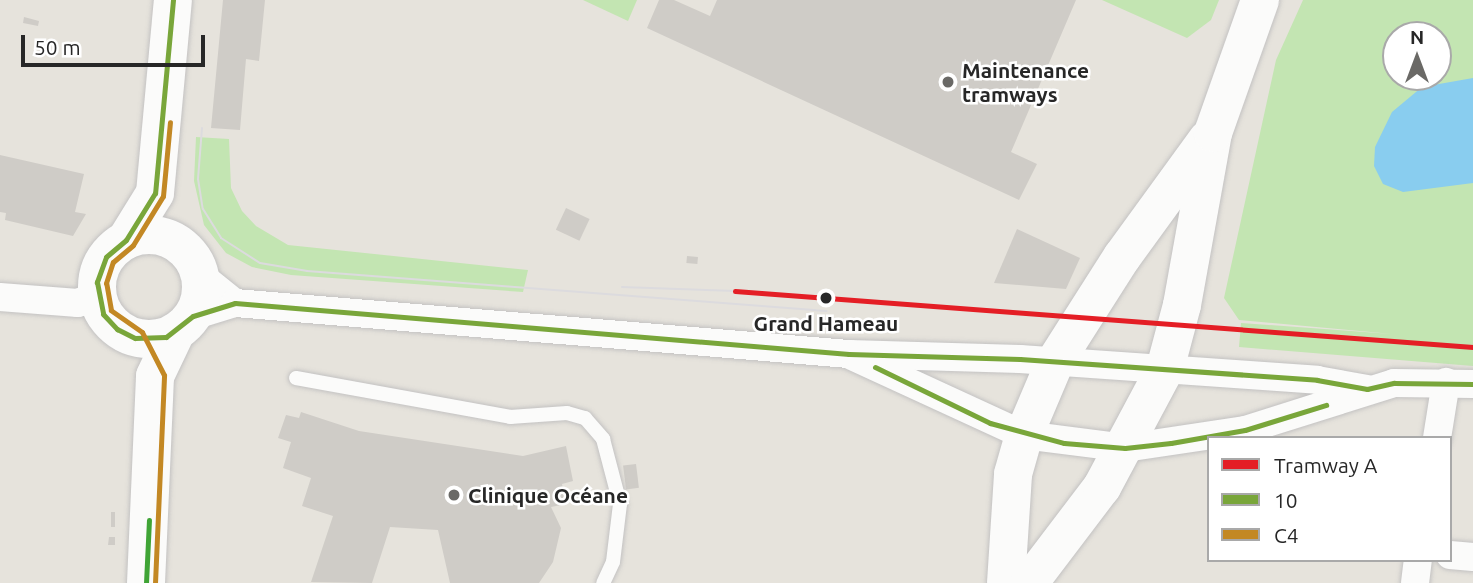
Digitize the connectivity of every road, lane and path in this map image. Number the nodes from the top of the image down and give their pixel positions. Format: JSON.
{"nodes":[{"id":1,"x":173,"y":0,"type":"edge"},
{"id":2,"x":1260,"y":0,"type":"edge"},
{"id":3,"x":1213,"y":133,"type":"junction"},
{"id":4,"x":155,"y":193,"type":"junction"},
{"id":5,"x":126,"y":240,"type":"junction"},
{"id":6,"x":190,"y":261,"type":"junction"},
{"id":7,"x":97,"y":295,"type":"junction"},
{"id":8,"x":0,"y":297,"type":"edge"},
{"id":9,"x":235,"y":303,"type":"junction"},
{"id":10,"x":184,"y":324,"type":"junction"},
{"id":11,"x":135,"y":338,"type":"junction"},
{"id":12,"x":849,"y":354,"type":"junction"},
{"id":13,"x":1055,"y":362,"type":"junction"},
{"id":14,"x":1165,"y":369,"type":"junction"},
{"id":15,"x":155,"y":376,"type":"junction"},
{"id":16,"x":296,"y":378,"type":"dead end"},
{"id":17,"x":1459,"y":383,"type":"edge"},
{"id":18,"x":1367,"y":389,"type":"junction"},
{"id":19,"x":1024,"y":435,"type":"junction"},
{"id":20,"x":1438,"y":436,"type":"edge"},
{"id":21,"x":1125,"y":448,"type":"junction"},
{"id":22,"x":1452,"y":555,"type":"edge"},
{"id":23,"x":1473,"y":557,"type":"edge"},
{"id":24,"x":1418,"y":562,"type":"edge"},
{"id":25,"x":146,"y":583,"type":"edge"},
{"id":26,"x":603,"y":583,"type":"edge"},
{"id":27,"x":1006,"y":583,"type":"edge"},
{"id":28,"x":1029,"y":583,"type":"edge"},
{"id":29,"x":1415,"y":583,"type":"edge"}],
"edges":[{"from":1,"to":4,"type":"main road"},
{"from":2,"to":3,"type":"main road"},
{"from":3,"to":13,"type":"main road"},
{"from":3,"to":14,"type":"main road"},
{"from":4,"to":5,"type":"main road"},
{"from":4,"to":6,"type":"main road"},
{"from":5,"to":6,"type":"main road"},
{"from":5,"to":7,"type":"main road"},
{"from":6,"to":9,"type":"street"},
{"from":6,"to":10,"type":"main road"},
{"from":7,"to":8,"type":"street"},
{"from":7,"to":11,"type":"main road"},
{"from":9,"to":10,"type":"street"},
{"from":9,"to":12,"type":"street"},
{"from":10,"to":11,"type":"main road"},
{"from":10,"to":15,"type":"main road"},
{"from":11,"to":15,"type":"main road"},
{"from":12,"to":13,"type":"street"},
{"from":12,"to":19,"type":"street"},
{"from":13,"to":14,"type":"street"},
{"from":13,"to":19,"type":"main road"},
{"from":14,"to":18,"type":"street"},
{"from":14,"to":21,"type":"main road"},
{"from":15,"to":25,"type":"main road"},
{"from":16,"to":26,"type":"lane"},
{"from":17,"to":18,"type":"street"},
{"from":17,"to":20,"type":"street"},
{"from":18,"to":21,"type":"street"},
{"from":19,"to":21,"type":"street"},
{"from":19,"to":27,"type":"main road"},
{"from":21,"to":28,"type":"main road"},
{"from":22,"to":23,"type":"street"},
{"from":24,"to":29,"type":"street"}]}
